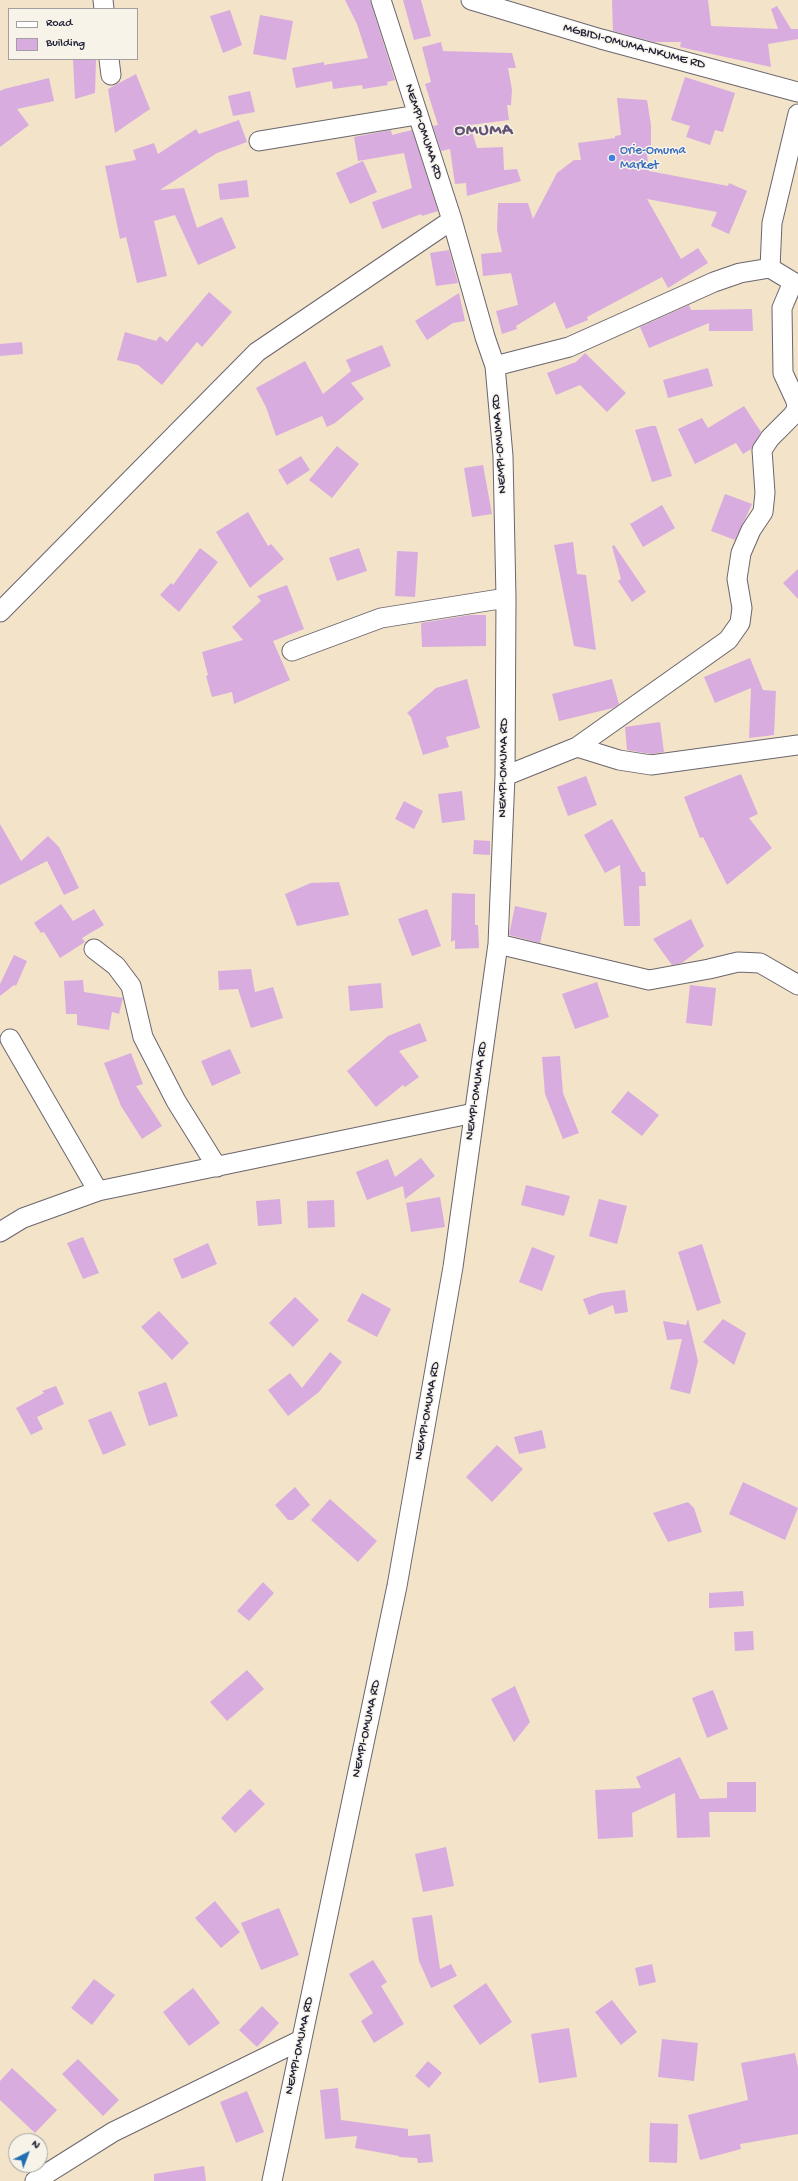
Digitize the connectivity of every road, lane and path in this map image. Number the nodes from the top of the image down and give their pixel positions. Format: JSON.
{"nodes":[{"id":1,"x":381,"y":0,"type":"edge"},
{"id":2,"x":471,"y":0,"type":"edge"},
{"id":3,"x":798,"y":92,"type":"edge"},
{"id":4,"x":798,"y":114,"type":"edge"},
{"id":5,"x":417,"y":115,"type":"junction"},
{"id":6,"x":259,"y":141,"type":"dead end"},
{"id":7,"x":452,"y":220,"type":"junction"},
{"id":8,"x":770,"y":268,"type":"junction"},
{"id":9,"x":795,"y":283,"type":"edge"},
{"id":10,"x":495,"y":366,"type":"junction"},
{"id":11,"x":506,"y":598,"type":"junction"},
{"id":12,"x":0,"y":612,"type":"edge"},
{"id":13,"x":292,"y":650,"type":"dead end"},
{"id":14,"x":798,"y":745,"type":"edge"},
{"id":15,"x":577,"y":747,"type":"junction"},
{"id":16,"x":505,"y":776,"type":"junction"},
{"id":17,"x":498,"y":944,"type":"junction"},
{"id":18,"x":94,"y":949,"type":"dead end"},
{"id":19,"x":798,"y":985,"type":"edge"},
{"id":20,"x":10,"y":1039,"type":"dead end"},
{"id":21,"x":474,"y":1113,"type":"junction"},
{"id":22,"x":217,"y":1167,"type":"junction"},
{"id":23,"x":98,"y":1191,"type":"junction"},
{"id":24,"x":0,"y":1232,"type":"edge"},
{"id":25,"x":301,"y":2040,"type":"junction"},
{"id":26,"x":36,"y":2181,"type":"edge"},
{"id":27,"x":272,"y":2181,"type":"edge"}],
"edges":[{"from":1,"to":5,"type":"street","name":"NEMPI-OMUMA RD"},
{"from":2,"to":3,"type":"street","name":"MGBIDI-OMUMA-NKUME RD"},
{"from":4,"to":8,"type":"street"},
{"from":5,"to":6,"type":"street"},
{"from":5,"to":7,"type":"street","name":"NEMPI-OMUMA RD"},
{"from":7,"to":10,"type":"street","name":"NEMPI-OMUMA RD"},
{"from":7,"to":12,"type":"street"},
{"from":8,"to":9,"type":"street"},
{"from":8,"to":10,"type":"street"},
{"from":9,"to":15,"type":"street"},
{"from":10,"to":11,"type":"street","name":"NEMPI-OMUMA RD"},
{"from":11,"to":13,"type":"street"},
{"from":11,"to":16,"type":"street","name":"NEMPI-OMUMA RD"},
{"from":14,"to":15,"type":"street"},
{"from":15,"to":16,"type":"street"},
{"from":16,"to":17,"type":"street","name":"NEMPI-OMUMA RD"},
{"from":17,"to":19,"type":"street"},
{"from":17,"to":21,"type":"street","name":"NEMPI-OMUMA RD"},
{"from":18,"to":22,"type":"street"},
{"from":20,"to":23,"type":"street"},
{"from":21,"to":22,"type":"street"},
{"from":21,"to":25,"type":"street","name":"NEMPI-OMUMA RD"},
{"from":22,"to":23,"type":"street"},
{"from":23,"to":24,"type":"street"},
{"from":25,"to":26,"type":"street"},
{"from":25,"to":27,"type":"street","name":"NEMPI-OMUMA RD"}]}
